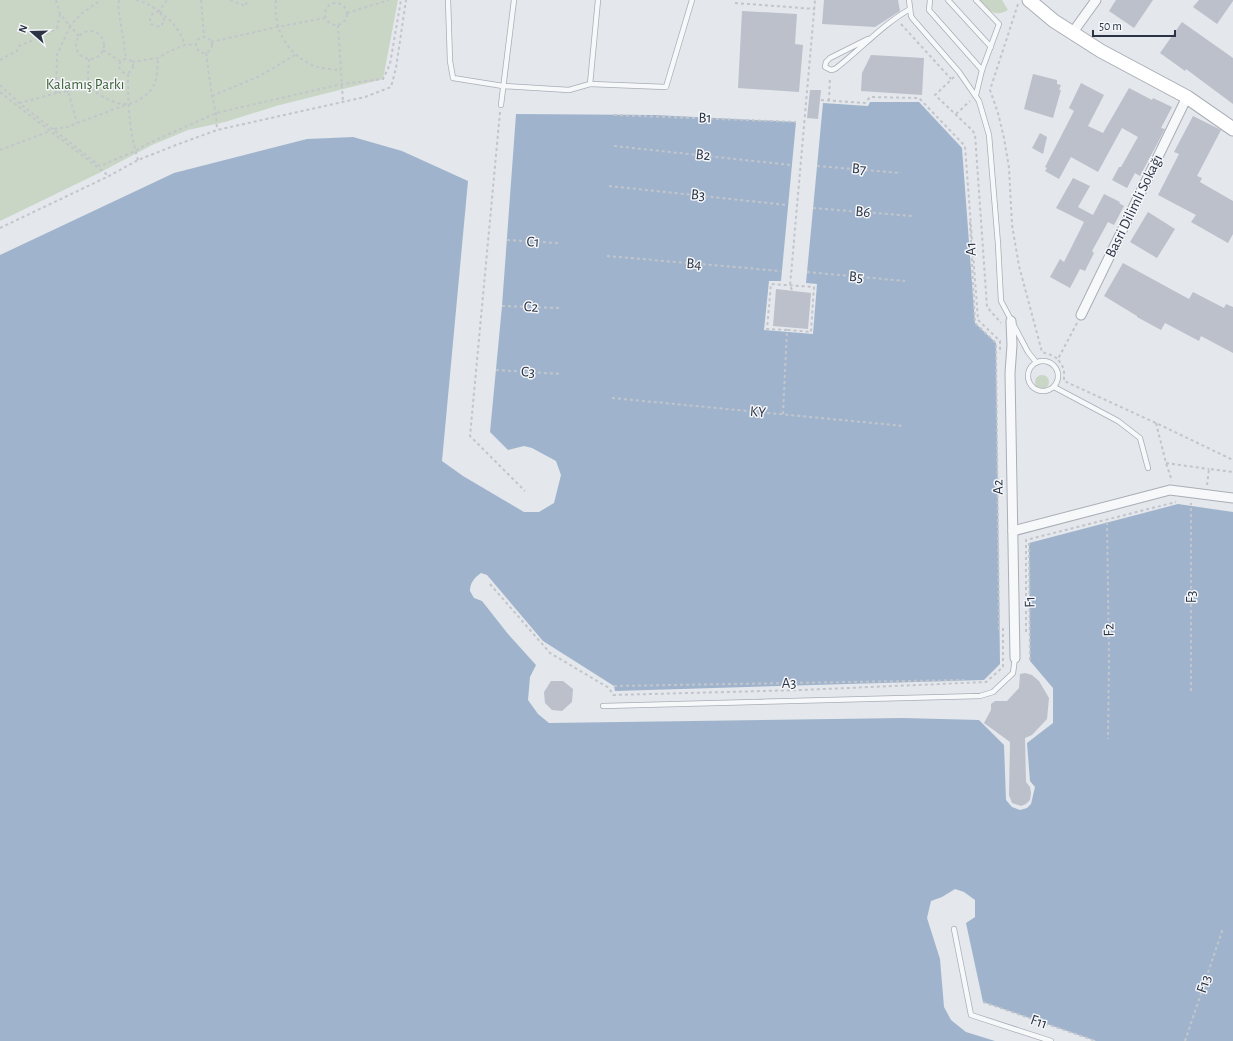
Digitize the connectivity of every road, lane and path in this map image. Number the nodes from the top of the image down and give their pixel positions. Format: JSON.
{"nodes":[{"id":1,"x":56,"y":0,"type":"edge"},
{"id":2,"x":101,"y":0,"type":"edge"},
{"id":3,"x":119,"y":0,"type":"edge"},
{"id":4,"x":136,"y":0,"type":"edge"},
{"id":5,"x":167,"y":0,"type":"edge"},
{"id":6,"x":201,"y":0,"type":"edge"},
{"id":7,"x":230,"y":0,"type":"edge"},
{"id":8,"x":247,"y":0,"type":"edge"},
{"id":9,"x":276,"y":0,"type":"edge"},
{"id":10,"x":389,"y":0,"type":"edge"},
{"id":11,"x":401,"y":0,"type":"edge"},
{"id":12,"x":406,"y":0,"type":"edge"},
{"id":13,"x":448,"y":0,"type":"edge"},
{"id":14,"x":514,"y":0,"type":"edge"},
{"id":15,"x":598,"y":0,"type":"edge"},
{"id":16,"x":692,"y":0,"type":"edge"},
{"id":17,"x":815,"y":0,"type":"edge"},
{"id":18,"x":930,"y":0,"type":"edge"},
{"id":19,"x":948,"y":0,"type":"edge"},
{"id":20,"x":976,"y":0,"type":"edge"},
{"id":21,"x":1019,"y":0,"type":"edge"},
{"id":22,"x":1029,"y":0,"type":"edge"},
{"id":23,"x":1096,"y":0,"type":"edge"},
{"id":24,"x":336,"y":1,"type":"edge"},
{"id":25,"x":735,"y":3,"type":"dead end"},
{"id":26,"x":910,"y":3,"type":"edge"},
{"id":27,"x":815,"y":9,"type":"junction"},
{"id":28,"x":159,"y":11,"type":"junction"},
{"id":29,"x":347,"y":13,"type":"junction"},
{"id":30,"x":60,"y":14,"type":"junction"},
{"id":31,"x":325,"y":18,"type":"junction"},
{"id":32,"x":896,"y":18,"type":"junction"},
{"id":33,"x":338,"y":25,"type":"junction"},
{"id":34,"x":70,"y":26,"type":"junction"},
{"id":35,"x":277,"y":27,"type":"junction"},
{"id":36,"x":1073,"y":32,"type":"junction"},
{"id":37,"x":79,"y":36,"type":"junction"},
{"id":38,"x":204,"y":37,"type":"junction"},
{"id":39,"x":868,"y":39,"type":"junction"},
{"id":40,"x":211,"y":42,"type":"junction"},
{"id":41,"x":196,"y":44,"type":"junction"},
{"id":42,"x":185,"y":45,"type":"junction"},
{"id":43,"x":991,"y":46,"type":"junction"},
{"id":44,"x":103,"y":50,"type":"junction"},
{"id":45,"x":206,"y":53,"type":"junction"},
{"id":46,"x":295,"y":55,"type":"junction"},
{"id":47,"x":158,"y":58,"type":"junction"},
{"id":48,"x":89,"y":59,"type":"junction"},
{"id":49,"x":126,"y":59,"type":"junction"},
{"id":50,"x":0,"y":60,"type":"edge"},
{"id":51,"x":120,"y":61,"type":"junction"},
{"id":52,"x":132,"y":62,"type":"junction"},
{"id":53,"x":341,"y":70,"type":"junction"},
{"id":54,"x":831,"y":70,"type":"junction"},
{"id":55,"x":982,"y":70,"type":"junction"},
{"id":56,"x":959,"y":72,"type":"junction"},
{"id":57,"x":128,"y":74,"type":"junction"},
{"id":58,"x":951,"y":79,"type":"junction"},
{"id":59,"x":89,"y":84,"type":"junction"},
{"id":60,"x":342,"y":84,"type":"junction"},
{"id":61,"x":590,"y":84,"type":"junction"},
{"id":62,"x":0,"y":85,"type":"edge"},
{"id":63,"x":504,"y":86,"type":"junction"},
{"id":64,"x":68,"y":91,"type":"junction"},
{"id":65,"x":0,"y":92,"type":"edge"},
{"id":66,"x":976,"y":95,"type":"junction"},
{"id":67,"x":212,"y":96,"type":"junction"},
{"id":68,"x":1187,"y":97,"type":"junction"},
{"id":69,"x":821,"y":100,"type":"dead end"},
{"id":70,"x":829,"y":101,"type":"junction"},
{"id":71,"x":343,"y":102,"type":"junction"},
{"id":72,"x":19,"y":103,"type":"junction"},
{"id":73,"x":14,"y":104,"type":"junction"},
{"id":74,"x":128,"y":104,"type":"junction"},
{"id":75,"x":501,"y":105,"type":"joint"},
{"id":76,"x":216,"y":113,"type":"junction"},
{"id":77,"x":956,"y":114,"type":"junction"},
{"id":78,"x":614,"y":115,"type":"dead end"},
{"id":79,"x":796,"y":122,"type":"dead end"},
{"id":80,"x":77,"y":123,"type":"junction"},
{"id":81,"x":1233,"y":128,"type":"edge"},
{"id":82,"x":54,"y":129,"type":"junction"},
{"id":83,"x":217,"y":130,"type":"junction"},
{"id":84,"x":50,"y":131,"type":"junction"},
{"id":85,"x":614,"y":146,"type":"dead end"},
{"id":86,"x":965,"y":146,"type":"junction"},
{"id":87,"x":0,"y":150,"type":"edge"},
{"id":88,"x":135,"y":151,"type":"junction"},
{"id":89,"x":138,"y":160,"type":"junction"},
{"id":90,"x":791,"y":164,"type":"dead end"},
{"id":91,"x":817,"y":166,"type":"dead end"},
{"id":92,"x":901,"y":173,"type":"dead end"},
{"id":93,"x":109,"y":176,"type":"junction"},
{"id":94,"x":609,"y":186,"type":"dead end"},
{"id":95,"x":787,"y":205,"type":"dead end"},
{"id":96,"x":813,"y":208,"type":"dead end"},
{"id":97,"x":912,"y":216,"type":"dead end"},
{"id":98,"x":0,"y":228,"type":"edge"},
{"id":99,"x":507,"y":240,"type":"dead end"},
{"id":100,"x":558,"y":243,"type":"dead end"},
{"id":101,"x":607,"y":256,"type":"dead end"},
{"id":102,"x":781,"y":271,"type":"dead end"},
{"id":103,"x":807,"y":272,"type":"dead end"},
{"id":104,"x":905,"y":281,"type":"dead end"},
{"id":105,"x":790,"y":286,"type":"junction"},
{"id":106,"x":792,"y":290,"type":"dead end"},
{"id":107,"x":502,"y":306,"type":"dead end"},
{"id":108,"x":561,"y":308,"type":"dead end"},
{"id":109,"x":1081,"y":315,"type":"joint"},
{"id":110,"x":1012,"y":321,"type":"junction"},
{"id":111,"x":787,"y":330,"type":"junction"},
{"id":112,"x":1012,"y":335,"type":"junction"},
{"id":113,"x":996,"y":342,"type":"joint"},
{"id":114,"x":1000,"y":357,"type":"dead end"},
{"id":115,"x":1058,"y":359,"type":"junction"},
{"id":116,"x":1036,"y":362,"type":"junction"},
{"id":117,"x":496,"y":370,"type":"dead end"},
{"id":118,"x":561,"y":374,"type":"dead end"},
{"id":119,"x":1054,"y":387,"type":"junction"},
{"id":120,"x":612,"y":398,"type":"dead end"},
{"id":121,"x":783,"y":414,"type":"junction"},
{"id":122,"x":1156,"y":423,"type":"junction"},
{"id":123,"x":904,"y":426,"type":"dead end"},
{"id":124,"x":1233,"y":460,"type":"edge"},
{"id":125,"x":1166,"y":463,"type":"junction"},
{"id":126,"x":1148,"y":468,"type":"dead end"},
{"id":127,"x":1209,"y":469,"type":"junction"},
{"id":128,"x":1233,"y":472,"type":"edge"},
{"id":129,"x":1174,"y":486,"type":"dead end"},
{"id":130,"x":1207,"y":490,"type":"dead end"},
{"id":131,"x":525,"y":491,"type":"dead end"},
{"id":132,"x":1233,"y":498,"type":"edge"},
{"id":133,"x":1178,"y":501,"type":"dead end"},
{"id":134,"x":1184,"y":502,"type":"dead end"},
{"id":135,"x":1107,"y":522,"type":"dead end"},
{"id":136,"x":1013,"y":532,"type":"junction"},
{"id":137,"x":1029,"y":543,"type":"dead end"},
{"id":138,"x":490,"y":584,"type":"dead end"},
{"id":139,"x":1003,"y":621,"type":"dead end"},
{"id":140,"x":999,"y":632,"type":"dead end"},
{"id":141,"x":1026,"y":639,"type":"dead end"},
{"id":142,"x":1015,"y":658,"type":"joint"},
{"id":143,"x":1030,"y":661,"type":"dead end"},
{"id":144,"x":964,"y":680,"type":"dead end"},
{"id":145,"x":614,"y":686,"type":"dead end"},
{"id":146,"x":1191,"y":691,"type":"dead end"},
{"id":147,"x":603,"y":706,"type":"dead end"},
{"id":148,"x":1108,"y":738,"type":"dead end"},
{"id":149,"x":1223,"y":928,"type":"dead end"},
{"id":150,"x":954,"y":929,"type":"dead end"},
{"id":151,"x":983,"y":1002,"type":"dead end"},
{"id":152,"x":1052,"y":1041,"type":"edge"},
{"id":153,"x":1096,"y":1041,"type":"edge"},
{"id":154,"x":1186,"y":1041,"type":"edge"}],
"edges":[{"from":1,"to":30,"type":"path"},
{"from":2,"to":34,"type":"path"},
{"from":3,"to":49,"type":"path"},
{"from":4,"to":28,"type":"path"},
{"from":5,"to":28,"type":"path"},
{"from":6,"to":38,"type":"path"},
{"from":7,"to":8,"type":"path"},
{"from":9,"to":35,"type":"path"},
{"from":10,"to":29,"type":"path"},
{"from":11,"to":60,"type":"path"},
{"from":12,"to":71,"type":"path"},
{"from":13,"to":63,"type":"lane"},
{"from":14,"to":63,"type":"lane"},
{"from":15,"to":61,"type":"lane"},
{"from":16,"to":61,"type":"lane"},
{"from":17,"to":27,"type":"path"},
{"from":18,"to":55,"type":"lane"},
{"from":19,"to":43,"type":"lane"},
{"from":20,"to":43,"type":"lane"},
{"from":21,"to":115,"type":"path"},
{"from":22,"to":36,"type":"street"},
{"from":23,"to":36,"type":"street"},
{"from":24,"to":29,"type":"path"},
{"from":24,"to":31,"type":"path"},
{"from":25,"to":27,"type":"path"},
{"from":26,"to":32,"type":"lane"},
{"from":26,"to":56,"type":"lane"},
{"from":27,"to":105,"type":"path"},
{"from":28,"to":28,"type":"path"},
{"from":28,"to":42,"type":"path"},
{"from":29,"to":33,"type":"path"},
{"from":30,"to":34,"type":"path"},
{"from":30,"to":50,"type":"path"},
{"from":31,"to":33,"type":"path"},
{"from":31,"to":35,"type":"path"},
{"from":32,"to":39,"type":"lane"},
{"from":32,"to":58,"type":"path"},
{"from":33,"to":53,"type":"path"},
{"from":34,"to":37,"type":"path"},
{"from":34,"to":64,"type":"path"},
{"from":35,"to":40,"type":"path"},
{"from":35,"to":46,"type":"path"},
{"from":36,"to":68,"type":"street"},
{"from":37,"to":44,"type":"path"},
{"from":37,"to":48,"type":"path"},
{"from":38,"to":40,"type":"path"},
{"from":38,"to":41,"type":"path"},
{"from":39,"to":54,"type":"lane"},
{"from":39,"to":54,"type":"lane"},
{"from":40,"to":45,"type":"path"},
{"from":41,"to":42,"type":"path"},
{"from":41,"to":45,"type":"path"},
{"from":42,"to":47,"type":"path"},
{"from":43,"to":55,"type":"lane"},
{"from":44,"to":48,"type":"path"},
{"from":44,"to":51,"type":"path"},
{"from":45,"to":67,"type":"path"},
{"from":46,"to":53,"type":"path"},
{"from":46,"to":67,"type":"path"},
{"from":47,"to":52,"type":"path"},
{"from":47,"to":74,"type":"path"},
{"from":48,"to":59,"type":"path"},
{"from":49,"to":51,"type":"path"},
{"from":49,"to":52,"type":"path"},
{"from":51,"to":57,"type":"path"},
{"from":52,"to":57,"type":"path"},
{"from":53,"to":60,"type":"path"},
{"from":54,"to":70,"type":"path"},
{"from":55,"to":66,"type":"lane"},
{"from":56,"to":58,"type":"path"},
{"from":56,"to":66,"type":"lane"},
{"from":57,"to":74,"type":"path"},
{"from":58,"to":77,"type":"path"},
{"from":59,"to":64,"type":"path"},
{"from":59,"to":74,"type":"path"},
{"from":60,"to":71,"type":"path"},
{"from":60,"to":76,"type":"path"},
{"from":61,"to":63,"type":"lane"},
{"from":62,"to":72,"type":"path"},
{"from":63,"to":75,"type":"lane"},
{"from":64,"to":72,"type":"path"},
{"from":64,"to":80,"type":"path"},
{"from":65,"to":73,"type":"path"},
{"from":66,"to":77,"type":"path"},
{"from":66,"to":110,"type":"lane"},
{"from":67,"to":76,"type":"path"},
{"from":68,"to":81,"type":"street"},
{"from":68,"to":109,"type":"street","name":"Basri Dilimli Sokağı"},
{"from":69,"to":70,"type":"path"},
{"from":70,"to":86,"type":"path"},
{"from":71,"to":83,"type":"path"},
{"from":72,"to":73,"type":"path"},
{"from":72,"to":82,"type":"path"},
{"from":73,"to":84,"type":"path"},
{"from":74,"to":80,"type":"path"},
{"from":74,"to":88,"type":"path"},
{"from":75,"to":131,"type":"path"},
{"from":76,"to":83,"type":"path"},
{"from":76,"to":88,"type":"path"},
{"from":77,"to":112,"type":"path"},
{"from":78,"to":79,"type":"path","name":"B1"},
{"from":80,"to":82,"type":"path"},
{"from":82,"to":84,"type":"path"},
{"from":82,"to":88,"type":"path"},
{"from":83,"to":89,"type":"path"},
{"from":84,"to":87,"type":"path"},
{"from":84,"to":93,"type":"path"},
{"from":85,"to":90,"type":"path","name":"B2"},
{"from":86,"to":113,"type":"path","name":"A1"},
{"from":86,"to":114,"type":"path"},
{"from":88,"to":89,"type":"path"},
{"from":89,"to":93,"type":"path"},
{"from":91,"to":92,"type":"path","name":"B7"},
{"from":93,"to":98,"type":"path"},
{"from":94,"to":95,"type":"path","name":"B3"},
{"from":96,"to":97,"type":"path","name":"B6"},
{"from":99,"to":100,"type":"path","name":"C1"},
{"from":101,"to":102,"type":"path","name":"B4"},
{"from":103,"to":104,"type":"path","name":"B5"},
{"from":105,"to":106,"type":"path"},
{"from":105,"to":111,"type":"path"},
{"from":105,"to":111,"type":"path"},
{"from":107,"to":108,"type":"path","name":"C2"},
{"from":109,"to":115,"type":"path"},
{"from":110,"to":112,"type":"street"},
{"from":110,"to":116,"type":"lane"},
{"from":111,"to":121,"type":"path"},
{"from":112,"to":136,"type":"street"},
{"from":113,"to":140,"type":"path","name":"A2"},
{"from":115,"to":122,"type":"path"},
{"from":116,"to":119,"type":"lane"},
{"from":116,"to":119,"type":"lane"},
{"from":117,"to":118,"type":"path","name":"C3"},
{"from":119,"to":126,"type":"lane"},
{"from":120,"to":121,"type":"path","name":"KY"},
{"from":121,"to":123,"type":"path","name":"KY"},
{"from":122,"to":124,"type":"path"},
{"from":122,"to":125,"type":"path"},
{"from":125,"to":127,"type":"path"},
{"from":125,"to":129,"type":"path"},
{"from":127,"to":128,"type":"path"},
{"from":127,"to":130,"type":"path"},
{"from":132,"to":136,"type":"street"},
{"from":133,"to":141,"type":"path"},
{"from":134,"to":146,"type":"path","name":"F3"},
{"from":135,"to":148,"type":"path","name":"F2"},
{"from":136,"to":142,"type":"street"},
{"from":137,"to":143,"type":"path","name":"F1"},
{"from":138,"to":139,"type":"path"},
{"from":142,"to":147,"type":"lane"},
{"from":144,"to":145,"type":"path","name":"A3"},
{"from":149,"to":154,"type":"path","name":"F13"},
{"from":150,"to":152,"type":"lane"},
{"from":151,"to":153,"type":"path","name":"F11"}]}
